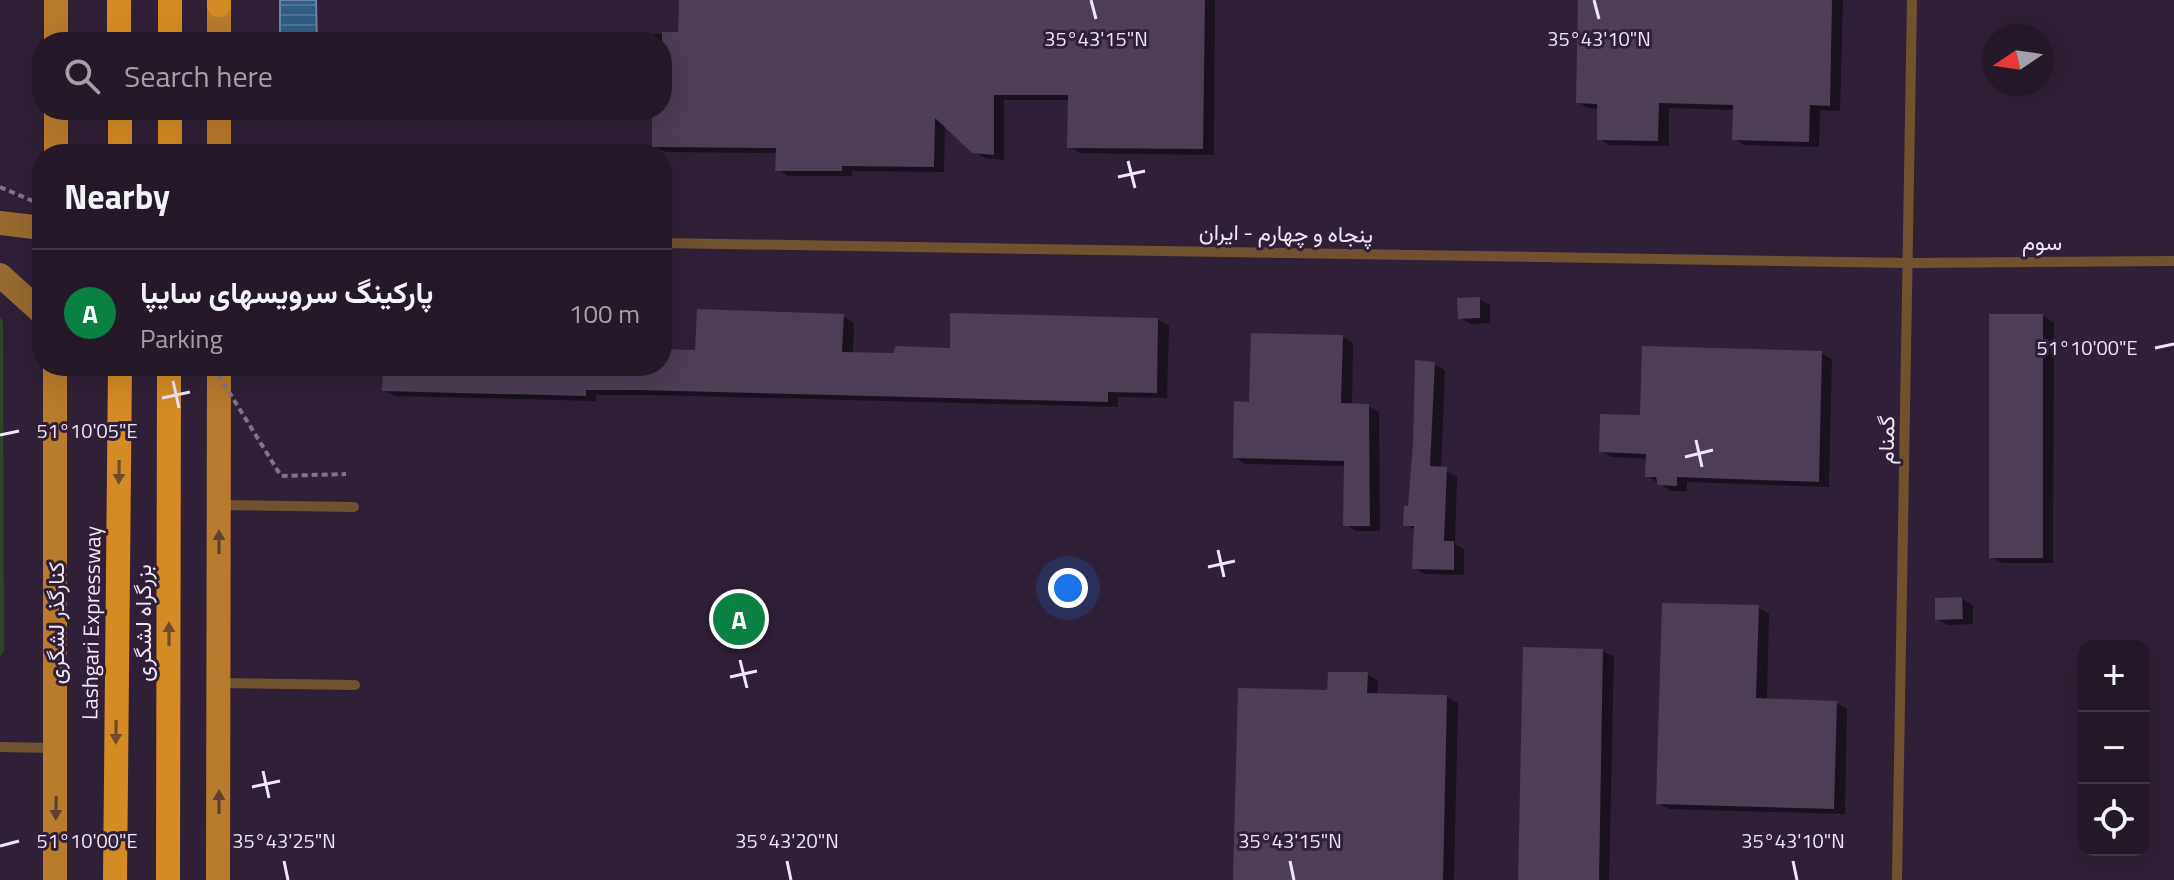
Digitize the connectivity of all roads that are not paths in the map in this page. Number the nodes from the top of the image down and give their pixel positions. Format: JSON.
{"nodes":[{"id":1,"x":56,"y":0,"type":"edge"},
{"id":2,"x":119,"y":0,"type":"edge"},
{"id":3,"x":170,"y":0,"type":"edge"},
{"id":4,"x":1912,"y":0,"type":"edge"},
{"id":5,"x":219,"y":2,"type":"edge"},
{"id":6,"x":56,"y":32,"type":"edge"},
{"id":7,"x":119,"y":32,"type":"edge"},
{"id":8,"x":170,"y":32,"type":"edge"},
{"id":9,"x":219,"y":32,"type":"edge"},
{"id":10,"x":56,"y":120,"type":"edge"},
{"id":11,"x":120,"y":120,"type":"edge"},
{"id":12,"x":170,"y":120,"type":"edge"},
{"id":13,"x":219,"y":120,"type":"edge"},
{"id":14,"x":56,"y":144,"type":"edge"},
{"id":15,"x":120,"y":144,"type":"edge"},
{"id":16,"x":170,"y":144,"type":"edge"},
{"id":17,"x":219,"y":144,"type":"edge"},
{"id":18,"x":0,"y":223,"type":"edge"},
{"id":19,"x":32,"y":227,"type":"edge"},
{"id":20,"x":672,"y":243,"type":"edge"},
{"id":21,"x":2174,"y":261,"type":"edge"},
{"id":22,"x":1910,"y":263,"type":"junction"},
{"id":23,"x":0,"y":275,"type":"edge"},
{"id":24,"x":32,"y":304,"type":"edge"},
{"id":25,"x":55,"y":376,"type":"edge"},
{"id":26,"x":120,"y":376,"type":"edge"},
{"id":27,"x":169,"y":376,"type":"edge"},
{"id":28,"x":216,"y":376,"type":"edge"},
{"id":29,"x":219,"y":505,"type":"junction"},
{"id":30,"x":354,"y":507,"type":"dead end"},
{"id":31,"x":219,"y":683,"type":"junction"},
{"id":32,"x":355,"y":685,"type":"dead end"},
{"id":33,"x":0,"y":747,"type":"edge"},
{"id":34,"x":56,"y":748,"type":"junction"},
{"id":35,"x":55,"y":880,"type":"edge"},
{"id":36,"x":115,"y":880,"type":"edge"},
{"id":37,"x":168,"y":880,"type":"edge"},
{"id":38,"x":218,"y":880,"type":"edge"},
{"id":39,"x":1897,"y":880,"type":"edge"}],
"edges":[{"from":1,"to":6,"type":"main road"},
{"from":2,"to":7,"type":"highway"},
{"from":3,"to":8,"type":"highway"},
{"from":4,"to":22,"type":"lane","name":"گمنام"},
{"from":5,"to":9,"type":"main road"},
{"from":10,"to":14,"type":"main road"},
{"from":11,"to":15,"type":"highway"},
{"from":12,"to":16,"type":"highway"},
{"from":13,"to":17,"type":"main road"},
{"from":18,"to":19,"type":"main road"},
{"from":20,"to":22,"type":"lane","name":"پنجاه و چهارم - ایران"},
{"from":21,"to":22,"type":"lane","name":"سوم"},
{"from":22,"to":39,"type":"lane","name":"گمنام"},
{"from":23,"to":24,"type":"main road"},
{"from":25,"to":34,"type":"main road","name":"کنارگذر لشگری"},
{"from":26,"to":36,"type":"highway","name":"Lashgari Expressway","one_way":true},
{"from":37,"to":27,"type":"highway","name":"بزرگراه لشگری","one_way":true},
{"from":28,"to":29,"type":"main road"},
{"from":29,"to":30,"type":"lane"},
{"from":31,"to":29,"type":"main road","one_way":true},
{"from":31,"to":32,"type":"lane"},
{"from":38,"to":31,"type":"main road","one_way":true},
{"from":33,"to":34,"type":"lane"},
{"from":34,"to":35,"type":"main road","name":"کنارگذر لشگری","one_way":true}]}
